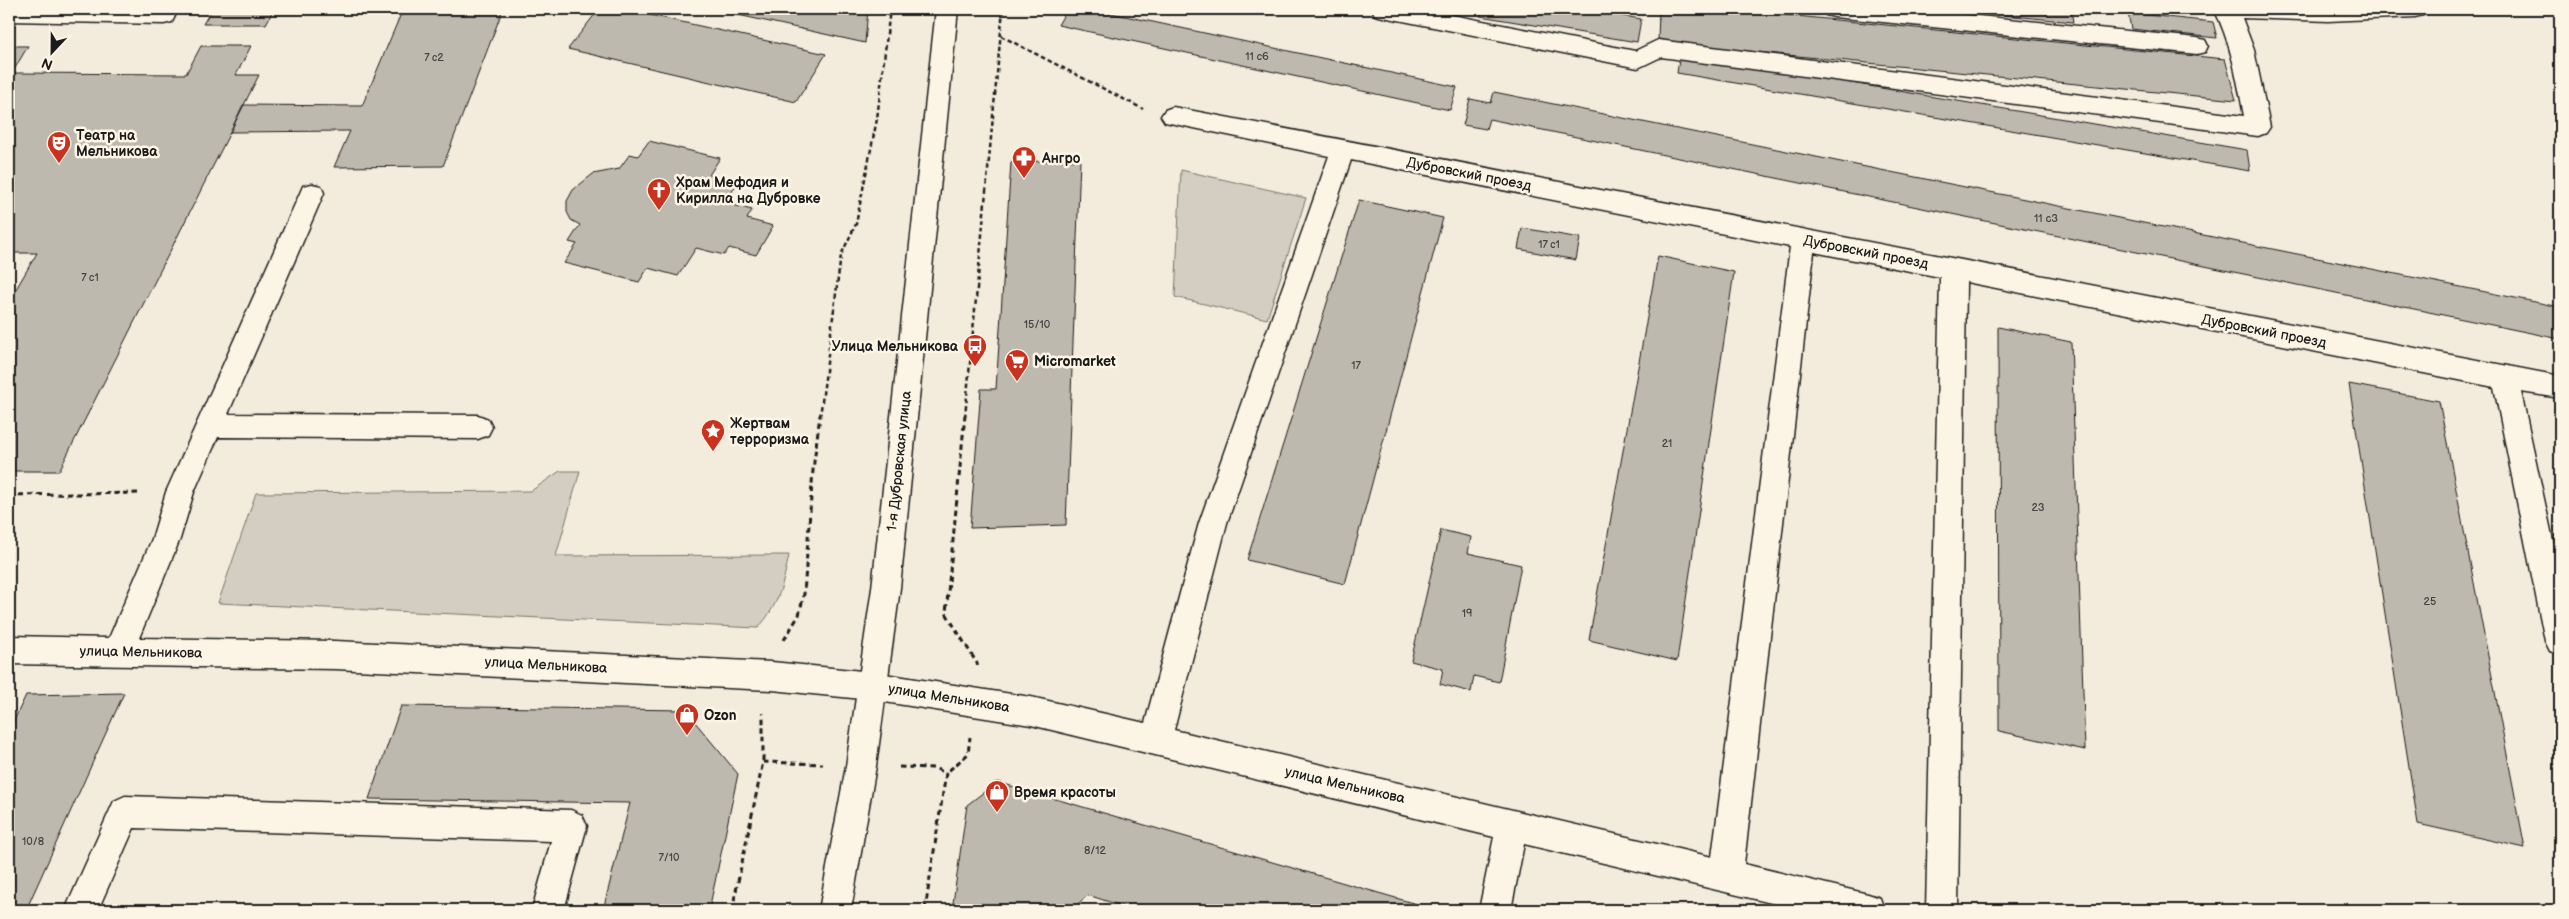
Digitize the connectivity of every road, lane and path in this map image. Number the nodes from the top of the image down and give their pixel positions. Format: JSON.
{"nodes":[{"id":1,"x":890,"y":9,"type":"edge"},
{"id":2,"x":1003,"y":9,"type":"edge"},
{"id":3,"x":1383,"y":9,"type":"edge"},
{"id":4,"x":1834,"y":9,"type":"edge"},
{"id":5,"x":2226,"y":9,"type":"edge"},
{"id":6,"x":2415,"y":9,"type":"edge"},
{"id":7,"x":946,"y":11,"type":"edge"},
{"id":8,"x":2327,"y":11,"type":"edge"},
{"id":9,"x":9,"y":13,"type":"edge"},
{"id":10,"x":164,"y":16,"type":"dead end"},
{"id":11,"x":1001,"y":36,"type":"junction"},
{"id":12,"x":2197,"y":46,"type":"dead end"},
{"id":13,"x":1145,"y":110,"type":"dead end"},
{"id":14,"x":1173,"y":116,"type":"dead end"},
{"id":15,"x":1342,"y":149,"type":"junction"},
{"id":16,"x":312,"y":193,"type":"dead end"},
{"id":17,"x":1803,"y":240,"type":"junction"},
{"id":18,"x":1953,"y":270,"type":"junction"},
{"id":19,"x":2505,"y":378,"type":"junction"},
{"id":20,"x":2560,"y":387,"type":"edge"},
{"id":21,"x":209,"y":425,"type":"junction"},
{"id":22,"x":478,"y":427,"type":"dead end"},
{"id":23,"x":180,"y":492,"type":"junction"},
{"id":24,"x":9,"y":495,"type":"edge"},
{"id":25,"x":2560,"y":641,"type":"edge"},
{"id":26,"x":9,"y":650,"type":"edge"},
{"id":27,"x":118,"y":652,"type":"junction"},
{"id":28,"x":772,"y":676,"type":"junction"},
{"id":29,"x":872,"y":686,"type":"junction"},
{"id":30,"x":975,"y":704,"type":"junction"},
{"id":31,"x":1156,"y":740,"type":"junction"},
{"id":32,"x":1512,"y":825,"type":"junction"},
{"id":33,"x":1726,"y":877,"type":"junction"},
{"id":34,"x":80,"y":910,"type":"edge"},
{"id":35,"x":548,"y":910,"type":"edge"},
{"id":36,"x":732,"y":910,"type":"edge"},
{"id":37,"x":835,"y":910,"type":"edge"},
{"id":38,"x":925,"y":910,"type":"edge"},
{"id":39,"x":1495,"y":910,"type":"edge"},
{"id":40,"x":1868,"y":910,"type":"edge"},
{"id":41,"x":1942,"y":910,"type":"edge"}],
"edges":[{"from":1,"to":28,"type":"path"},
{"from":2,"to":11,"type":"path"},
{"from":3,"to":5,"type":"street"},
{"from":4,"to":12,"type":"street"},
{"from":5,"to":8,"type":"street"},
{"from":6,"to":8,"type":"street"},
{"from":7,"to":29,"type":"street","name":"1-я Дубровская улица"},
{"from":9,"to":10,"type":"street"},
{"from":11,"to":13,"type":"path"},
{"from":11,"to":30,"type":"path"},
{"from":14,"to":15,"type":"street","name":"Дубровский проезд"},
{"from":15,"to":17,"type":"street","name":"Дубровский проезд"},
{"from":15,"to":31,"type":"street"},
{"from":16,"to":21,"type":"street"},
{"from":17,"to":18,"type":"street","name":"Дубровский проезд"},
{"from":17,"to":33,"type":"street"},
{"from":18,"to":19,"type":"street","name":"Дубровский проезд"},
{"from":18,"to":41,"type":"street"},
{"from":19,"to":20,"type":"street","name":"Дубровский проезд"},
{"from":19,"to":25,"type":"street"},
{"from":21,"to":22,"type":"street"},
{"from":21,"to":23,"type":"street"},
{"from":23,"to":24,"type":"path"},
{"from":23,"to":27,"type":"street"},
{"from":26,"to":27,"type":"street","name":"улица Мельникова"},
{"from":27,"to":28,"type":"street","name":"улица Мельникова"},
{"from":28,"to":29,"type":"street","name":"улица Мельникова"},
{"from":28,"to":36,"type":"path"},
{"from":29,"to":30,"type":"street","name":"улица Мельникова"},
{"from":29,"to":37,"type":"street","name":"1-я Дубровская улица"},
{"from":30,"to":31,"type":"street","name":"улица Мельникова"},
{"from":30,"to":38,"type":"path"},
{"from":31,"to":32,"type":"street","name":"улица Мельникова"},
{"from":32,"to":33,"type":"street","name":"улица Мельникова"},
{"from":32,"to":39,"type":"street"},
{"from":33,"to":40,"type":"street","name":"улица Мельникова"},
{"from":34,"to":35,"type":"street"}]}
